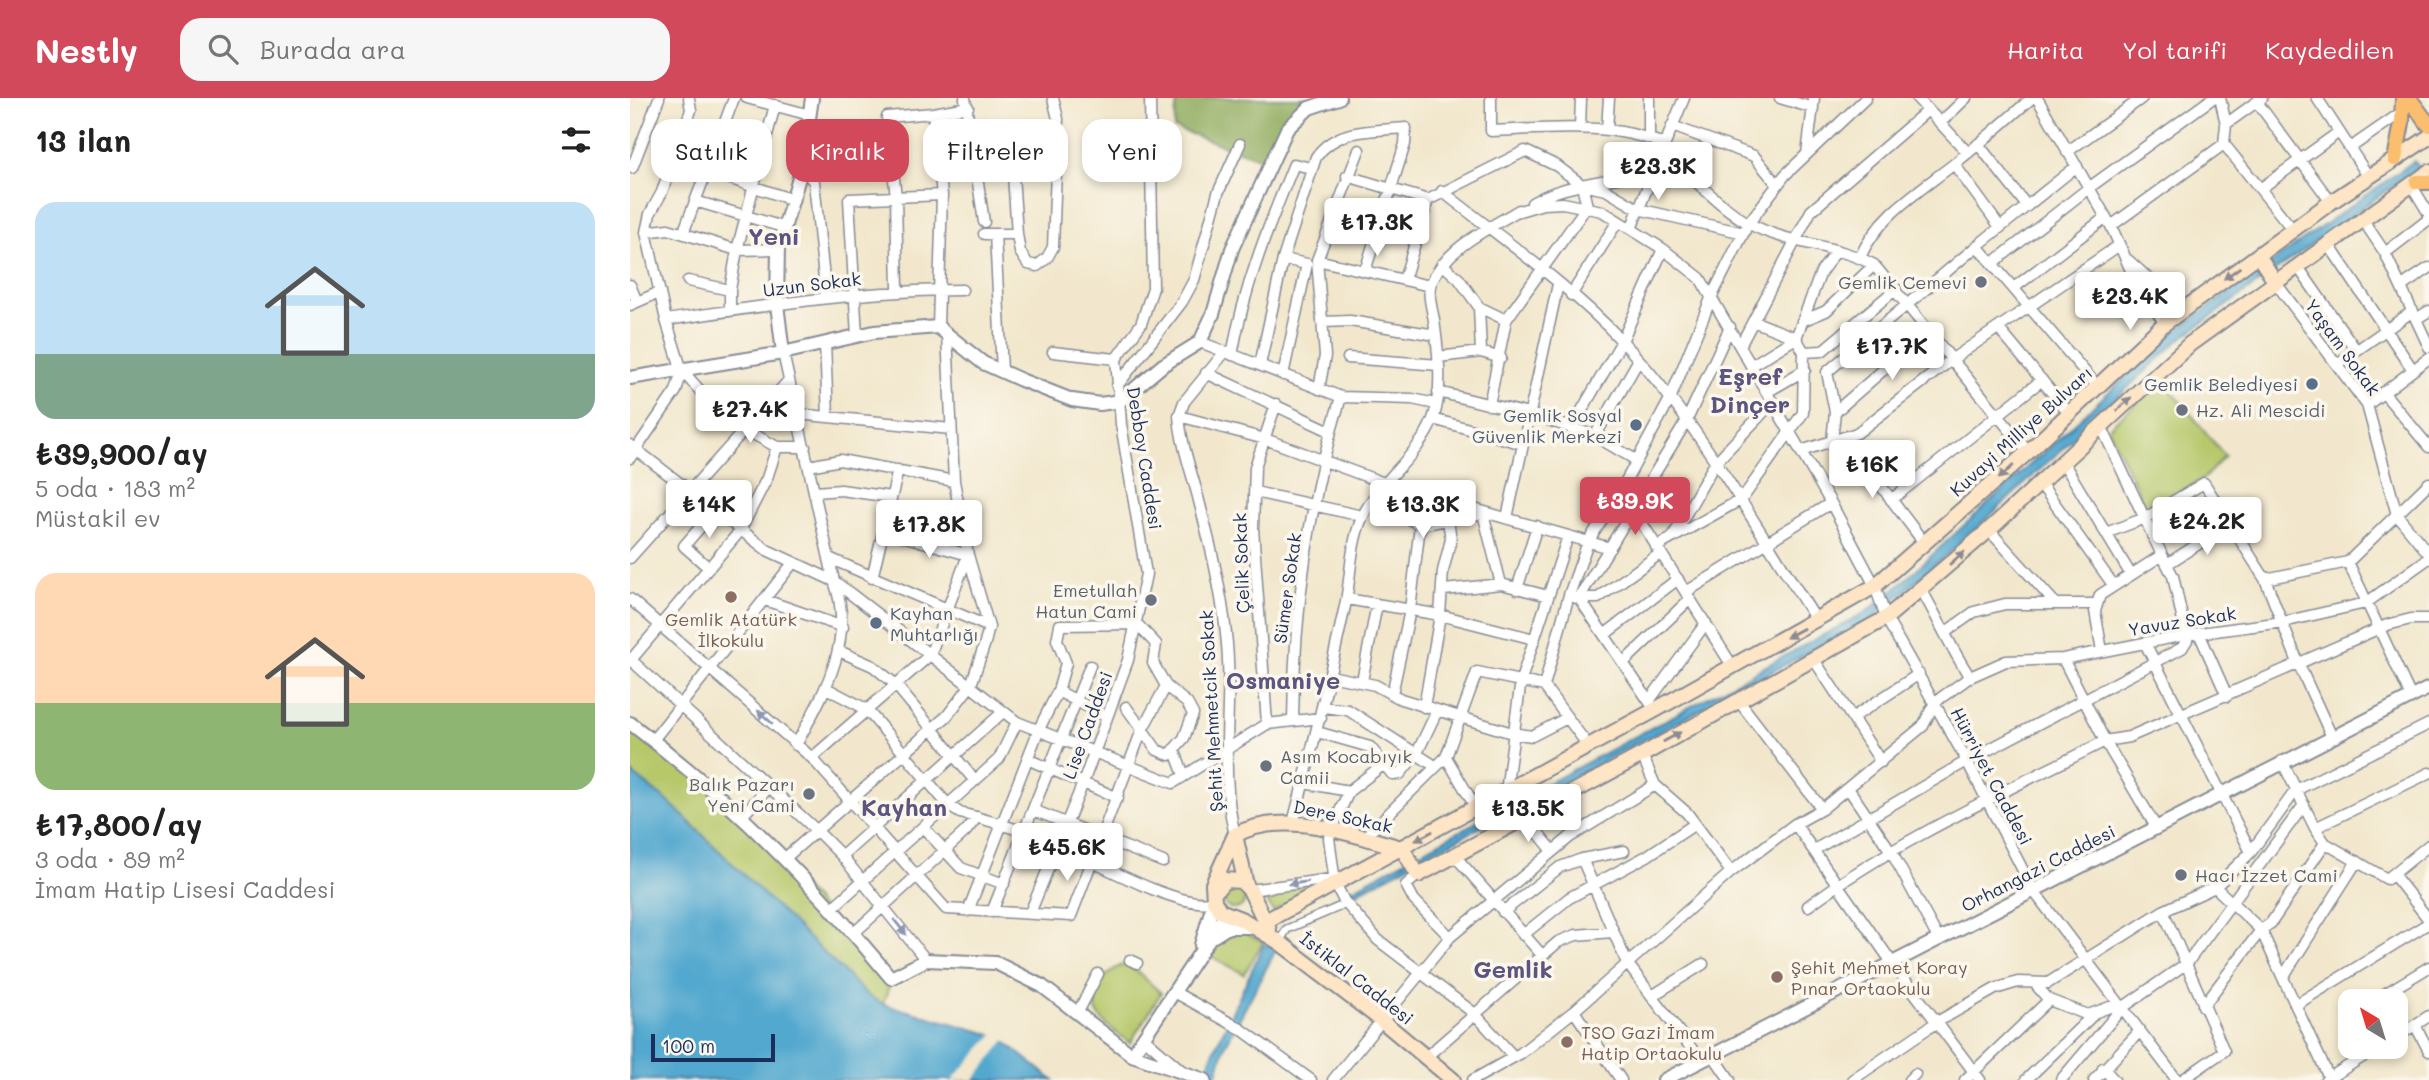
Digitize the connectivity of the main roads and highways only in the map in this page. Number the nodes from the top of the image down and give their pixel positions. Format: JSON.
{"nodes":[{"id":1,"x":2409,"y":98,"type":"edge"},
{"id":2,"x":2402,"y":105,"type":"edge"},
{"id":3,"x":2429,"y":125,"type":"edge"},
{"id":4,"x":2429,"y":137,"type":"edge"},
{"id":5,"x":2416,"y":145,"type":"junction"},
{"id":6,"x":2429,"y":155,"type":"edge"},
{"id":7,"x":2395,"y":159,"type":"junction"},
{"id":8,"x":2424,"y":178,"type":"edge"},
{"id":9,"x":2267,"y":269,"type":"junction"},
{"id":10,"x":1881,"y":602,"type":"junction"},
{"id":11,"x":1235,"y":835,"type":"junction"},
{"id":12,"x":1410,"y":862,"type":"junction"},
{"id":13,"x":1250,"y":891,"type":"junction"},
{"id":14,"x":1214,"y":901,"type":"junction"},
{"id":15,"x":1228,"y":915,"type":"junction"},
{"id":16,"x":1269,"y":934,"type":"junction"},
{"id":17,"x":1453,"y":1080,"type":"edge"}],
"edges":[{"from":1,"to":3,"type":"main road"},
{"from":2,"to":7,"type":"main road"},
{"from":4,"to":5,"type":"main road","name":"Kuvayi Milliye Bulvarı"},
{"from":5,"to":6,"type":"main road"},
{"from":5,"to":7,"type":"main road","name":"Kuvayi Milliye Bulvarı"},
{"from":7,"to":9,"type":"main road","name":"Kuvayi Milliye Bulvarı"},
{"from":8,"to":9,"type":"main road","name":"Kuvayi Milliye Bulvarı"},
{"from":10,"to":9,"type":"main road","name":"Kuvayi Milliye Bulvarı","one_way":true},
{"from":9,"to":10,"type":"main road","name":"Kuvayi Milliye Bulvarı","one_way":true},
{"from":10,"to":12,"type":"main road","name":"Kuvayi Milliye Bulvarı","one_way":true},
{"from":12,"to":10,"type":"main road","name":"Kuvayi Milliye Bulvarı","one_way":true},
{"from":11,"to":12,"type":"main road","name":"Dere Sokak"},
{"from":11,"to":13,"type":"main road"},
{"from":11,"to":14,"type":"main road"},
{"from":12,"to":16,"type":"main road"},
{"from":13,"to":14,"type":"main road"},
{"from":13,"to":15,"type":"main road"},
{"from":13,"to":16,"type":"main road"},
{"from":14,"to":15,"type":"main road"},
{"from":15,"to":16,"type":"main road","name":"İstiklal Caddesi"},
{"from":16,"to":17,"type":"main road","name":"İstiklal Caddesi"}]}
